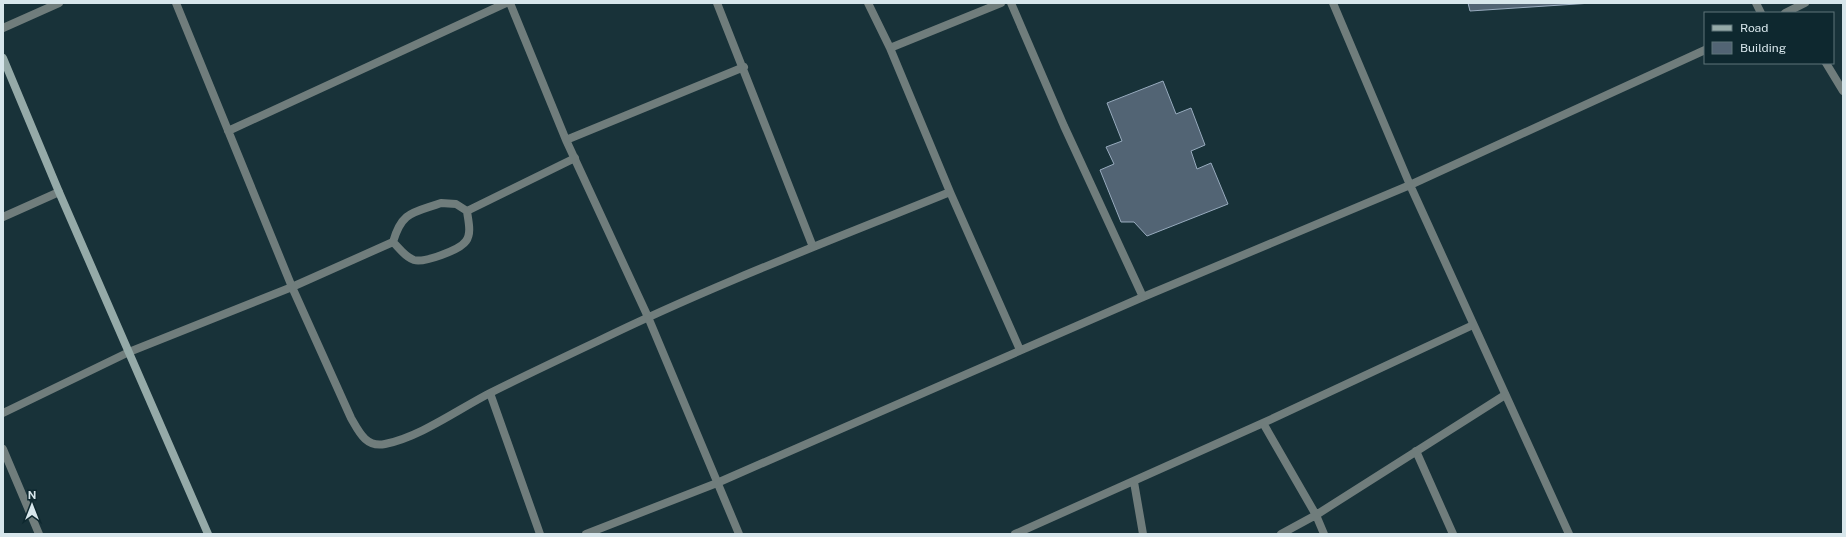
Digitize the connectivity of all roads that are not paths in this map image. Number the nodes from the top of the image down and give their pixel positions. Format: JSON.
{"nodes":[{"id":1,"x":59,"y":3,"type":"edge"},
{"id":2,"x":176,"y":3,"type":"edge"},
{"id":3,"x":506,"y":3,"type":"edge"},
{"id":4,"x":510,"y":3,"type":"edge"},
{"id":5,"x":717,"y":3,"type":"edge"},
{"id":6,"x":868,"y":3,"type":"edge"},
{"id":7,"x":1001,"y":3,"type":"edge"},
{"id":8,"x":1011,"y":3,"type":"edge"},
{"id":9,"x":1333,"y":3,"type":"edge"},
{"id":10,"x":1805,"y":3,"type":"edge"},
{"id":11,"x":1789,"y":12,"type":"edge"},
{"id":12,"x":3,"y":28,"type":"edge"},
{"id":13,"x":890,"y":48,"type":"junction"},
{"id":14,"x":1704,"y":50,"type":"edge"},
{"id":15,"x":3,"y":58,"type":"edge"},
{"id":16,"x":1827,"y":64,"type":"edge"},
{"id":17,"x":744,"y":67,"type":"junction"},
{"id":18,"x":1843,"y":91,"type":"edge"},
{"id":19,"x":228,"y":131,"type":"junction"},
{"id":20,"x":566,"y":140,"type":"junction"},
{"id":21,"x":575,"y":158,"type":"junction"},
{"id":22,"x":1410,"y":185,"type":"junction"},
{"id":23,"x":59,"y":192,"type":"junction"},
{"id":24,"x":950,"y":192,"type":"junction"},
{"id":25,"x":467,"y":211,"type":"junction"},
{"id":26,"x":3,"y":217,"type":"edge"},
{"id":27,"x":393,"y":242,"type":"junction"},
{"id":28,"x":813,"y":247,"type":"junction"},
{"id":29,"x":292,"y":287,"type":"junction"},
{"id":30,"x":1143,"y":297,"type":"junction"},
{"id":31,"x":648,"y":317,"type":"junction"},
{"id":32,"x":1473,"y":325,"type":"junction"},
{"id":33,"x":1020,"y":350,"type":"junction"},
{"id":34,"x":129,"y":352,"type":"junction"},
{"id":35,"x":490,"y":393,"type":"junction"},
{"id":36,"x":1505,"y":394,"type":"junction"},
{"id":37,"x":3,"y":413,"type":"edge"},
{"id":38,"x":1263,"y":423,"type":"junction"},
{"id":39,"x":3,"y":450,"type":"edge"},
{"id":40,"x":1416,"y":451,"type":"junction"},
{"id":41,"x":1134,"y":482,"type":"junction"},
{"id":42,"x":716,"y":483,"type":"junction"},
{"id":43,"x":1316,"y":515,"type":"junction"},
{"id":44,"x":39,"y":534,"type":"edge"},
{"id":45,"x":208,"y":534,"type":"edge"},
{"id":46,"x":540,"y":534,"type":"edge"},
{"id":47,"x":586,"y":534,"type":"edge"},
{"id":48,"x":739,"y":534,"type":"edge"},
{"id":49,"x":1015,"y":534,"type":"edge"},
{"id":50,"x":1143,"y":534,"type":"edge"},
{"id":51,"x":1281,"y":534,"type":"edge"},
{"id":52,"x":1324,"y":534,"type":"edge"},
{"id":53,"x":1453,"y":534,"type":"edge"},
{"id":54,"x":1569,"y":534,"type":"edge"}],
"edges":[{"from":1,"to":12,"type":"street"},
{"from":2,"to":19,"type":"street"},
{"from":3,"to":19,"type":"street"},
{"from":4,"to":20,"type":"street"},
{"from":5,"to":17,"type":"street"},
{"from":6,"to":13,"type":"street"},
{"from":7,"to":13,"type":"street"},
{"from":8,"to":30,"type":"street"},
{"from":9,"to":22,"type":"street"},
{"from":10,"to":11,"type":"street"},
{"from":13,"to":24,"type":"street"},
{"from":14,"to":22,"type":"street"},
{"from":15,"to":23,"type":"street"},
{"from":16,"to":18,"type":"street"},
{"from":17,"to":20,"type":"street"},
{"from":17,"to":28,"type":"street"},
{"from":19,"to":29,"type":"street"},
{"from":20,"to":21,"type":"street"},
{"from":21,"to":25,"type":"street"},
{"from":21,"to":31,"type":"street"},
{"from":22,"to":30,"type":"street"},
{"from":22,"to":32,"type":"street"},
{"from":23,"to":26,"type":"street"},
{"from":23,"to":34,"type":"street"},
{"from":24,"to":28,"type":"street"},
{"from":24,"to":33,"type":"street"},
{"from":25,"to":27,"type":"street"},
{"from":25,"to":27,"type":"street"},
{"from":27,"to":29,"type":"street"},
{"from":28,"to":31,"type":"street"},
{"from":29,"to":34,"type":"street"},
{"from":29,"to":35,"type":"street"},
{"from":30,"to":33,"type":"street"},
{"from":31,"to":35,"type":"street"},
{"from":31,"to":42,"type":"street"},
{"from":32,"to":36,"type":"street"},
{"from":32,"to":38,"type":"street"},
{"from":33,"to":42,"type":"street"},
{"from":34,"to":37,"type":"street"},
{"from":34,"to":45,"type":"street"},
{"from":35,"to":46,"type":"street"},
{"from":36,"to":40,"type":"street"},
{"from":36,"to":54,"type":"street"},
{"from":38,"to":41,"type":"street"},
{"from":38,"to":43,"type":"street"},
{"from":39,"to":44,"type":"street"},
{"from":40,"to":43,"type":"street"},
{"from":40,"to":53,"type":"street"},
{"from":41,"to":49,"type":"street"},
{"from":41,"to":50,"type":"street"},
{"from":42,"to":47,"type":"street"},
{"from":42,"to":48,"type":"street"},
{"from":43,"to":51,"type":"street"},
{"from":43,"to":52,"type":"street"}]}
